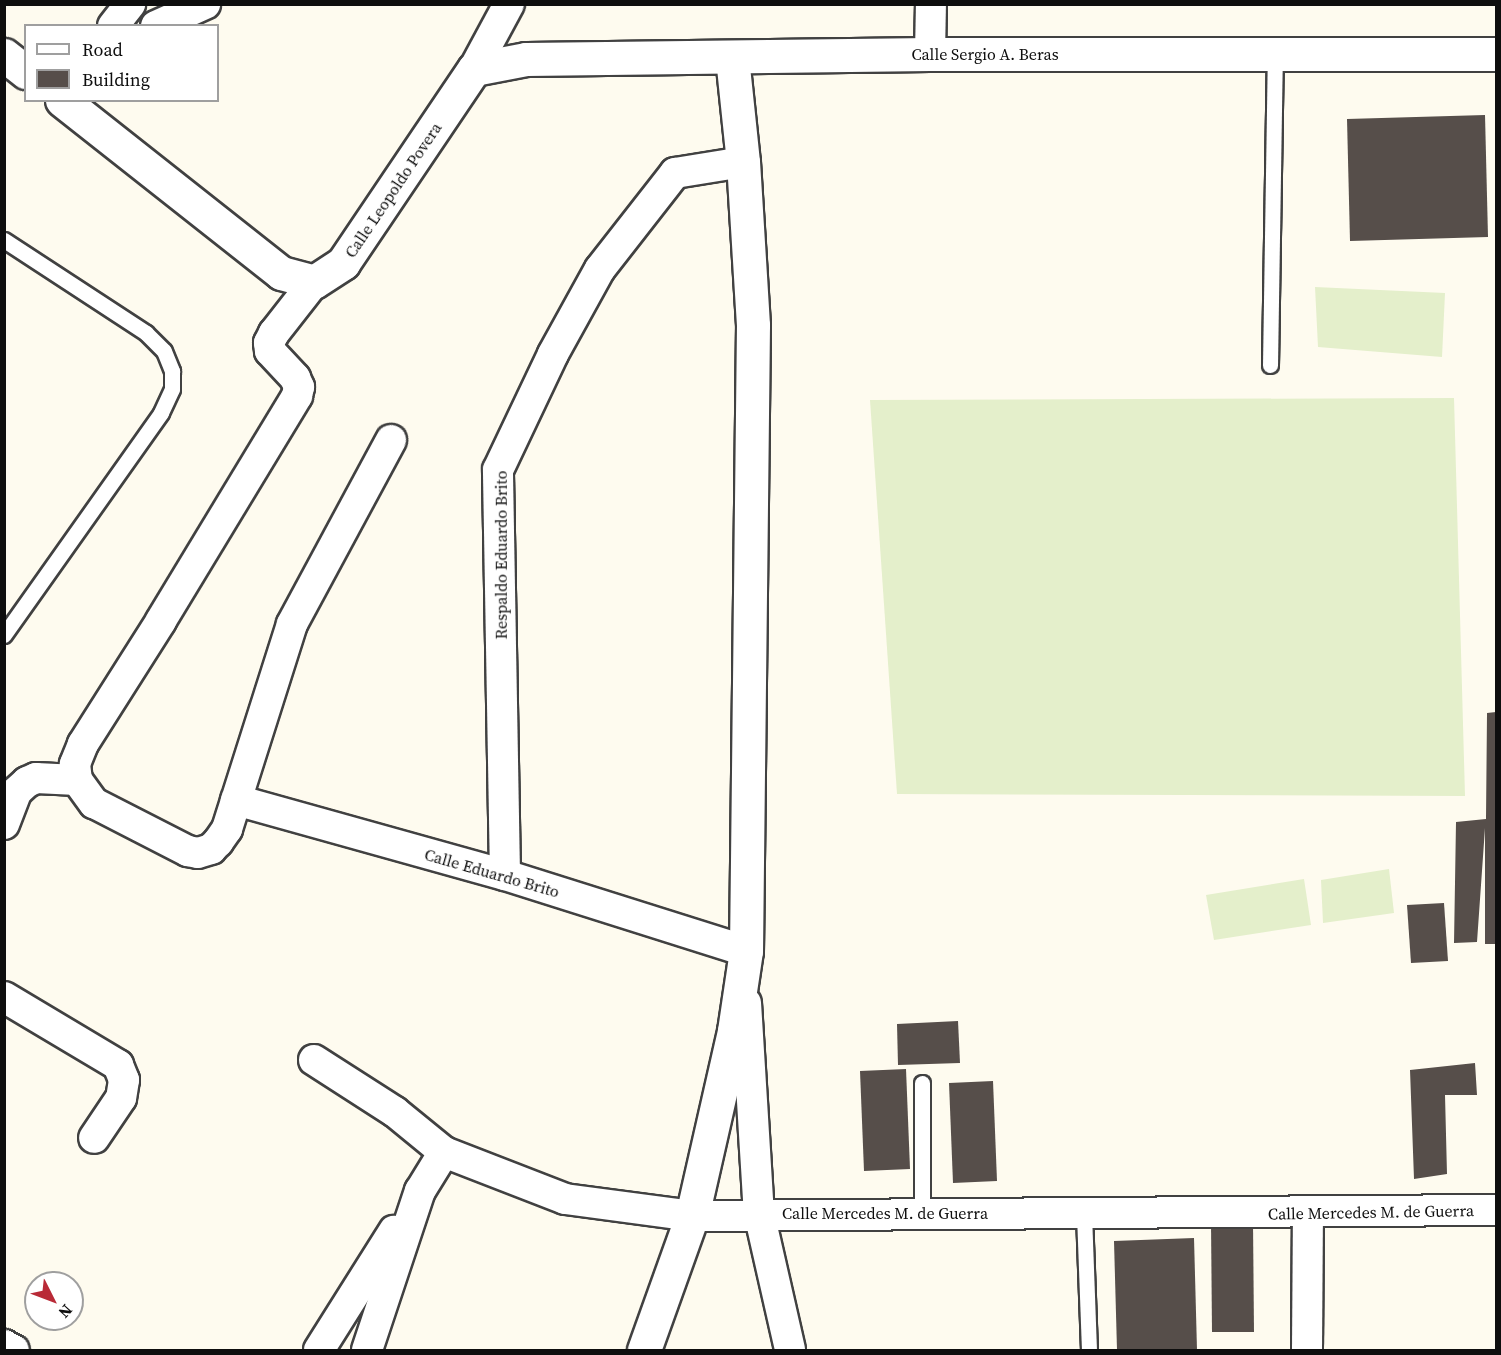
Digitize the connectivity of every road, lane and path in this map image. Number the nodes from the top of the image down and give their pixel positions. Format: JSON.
{"nodes":[{"id":1,"x":130,"y":4,"type":"edge"},
{"id":2,"x":206,"y":4,"type":"edge"},
{"id":3,"x":509,"y":4,"type":"edge"},
{"id":4,"x":931,"y":4,"type":"edge"},
{"id":5,"x":115,"y":24,"type":"edge"},
{"id":6,"x":161,"y":24,"type":"edge"},
{"id":7,"x":930,"y":54,"type":"junction"},
{"id":8,"x":1275,"y":54,"type":"junction"},
{"id":9,"x":1497,"y":54,"type":"edge"},
{"id":10,"x":4,"y":55,"type":"edge"},
{"id":11,"x":732,"y":58,"type":"junction"},
{"id":12,"x":474,"y":69,"type":"junction"},
{"id":13,"x":24,"y":70,"type":"edge"},
{"id":14,"x":65,"y":102,"type":"edge"},
{"id":15,"x":743,"y":162,"type":"junction"},
{"id":16,"x":4,"y":240,"type":"edge"},
{"id":17,"x":314,"y":282,"type":"junction"},
{"id":18,"x":1270,"y":365,"type":"dead end"},
{"id":19,"x":391,"y":440,"type":"dead end"},
{"id":20,"x":4,"y":635,"type":"edge"},
{"id":21,"x":76,"y":780,"type":"junction"},
{"id":22,"x":236,"y":800,"type":"junction"},
{"id":23,"x":4,"y":824,"type":"edge"},
{"id":24,"x":505,"y":875,"type":"junction"},
{"id":25,"x":745,"y":961,"type":"junction"},
{"id":26,"x":4,"y":997,"type":"edge"},
{"id":27,"x":314,"y":1059,"type":"dead end"},
{"id":28,"x":922,"y":1083,"type":"dead end"},
{"id":29,"x":94,"y":1138,"type":"dead end"},
{"id":30,"x":444,"y":1152,"type":"junction"},
{"id":31,"x":420,"y":1191,"type":"junction"},
{"id":32,"x":1497,"y":1210,"type":"edge"},
{"id":33,"x":759,"y":1213,"type":"junction"},
{"id":34,"x":922,"y":1213,"type":"junction"},
{"id":35,"x":1308,"y":1213,"type":"junction"},
{"id":36,"x":1084,"y":1214,"type":"junction"},
{"id":37,"x":692,"y":1216,"type":"junction"},
{"id":38,"x":4,"y":1345,"type":"edge"},
{"id":39,"x":14,"y":1350,"type":"edge"},
{"id":40,"x":319,"y":1350,"type":"edge"},
{"id":41,"x":367,"y":1350,"type":"edge"},
{"id":42,"x":644,"y":1350,"type":"edge"},
{"id":43,"x":790,"y":1350,"type":"edge"},
{"id":44,"x":1089,"y":1350,"type":"edge"},
{"id":45,"x":1307,"y":1350,"type":"edge"}],
"edges":[{"from":1,"to":5,"type":"street"},
{"from":2,"to":6,"type":"street"},
{"from":3,"to":12,"type":"street","name":"Calle Leopoldo Povera"},
{"from":4,"to":7,"type":"street"},
{"from":7,"to":8,"type":"street","name":"Calle Sergio A. Beras"},
{"from":7,"to":11,"type":"street","name":"Calle Sergio A. Beras"},
{"from":8,"to":9,"type":"street","name":"Calle Sergio A. Beras"},
{"from":8,"to":18,"type":"lane"},
{"from":10,"to":13,"type":"street"},
{"from":11,"to":12,"type":"street","name":"Calle Sergio A. Beras"},
{"from":11,"to":15,"type":"street"},
{"from":12,"to":17,"type":"street","name":"Calle Leopoldo Povera"},
{"from":14,"to":17,"type":"street"},
{"from":15,"to":24,"type":"street","name":"Respaldo Eduardo Brito"},
{"from":15,"to":25,"type":"street"},
{"from":16,"to":20,"type":"lane"},
{"from":17,"to":21,"type":"street"},
{"from":19,"to":22,"type":"street"},
{"from":21,"to":22,"type":"street"},
{"from":21,"to":23,"type":"street"},
{"from":22,"to":24,"type":"street","name":"Calle Eduardo Brito"},
{"from":24,"to":25,"type":"street","name":"Calle Eduardo Brito"},
{"from":25,"to":33,"type":"street"},
{"from":25,"to":37,"type":"street"},
{"from":26,"to":29,"type":"street"},
{"from":27,"to":30,"type":"street","name":"Calle Mercedes M. de Guerra"},
{"from":28,"to":34,"type":"lane"},
{"from":30,"to":31,"type":"street"},
{"from":30,"to":37,"type":"street","name":"Calle Mercedes M. de Guerra"},
{"from":31,"to":40,"type":"street"},
{"from":31,"to":41,"type":"street"},
{"from":32,"to":35,"type":"street","name":"Calle Mercedes M. de Guerra"},
{"from":33,"to":34,"type":"street","name":"Calle Mercedes M. de Guerra"},
{"from":33,"to":37,"type":"street","name":"Calle Mercedes M. de Guerra"},
{"from":33,"to":43,"type":"street"},
{"from":34,"to":36,"type":"street","name":"Calle Mercedes M. de Guerra"},
{"from":35,"to":36,"type":"street","name":"Calle Mercedes M. de Guerra"},
{"from":35,"to":45,"type":"street"},
{"from":36,"to":44,"type":"lane"},
{"from":37,"to":42,"type":"street"},
{"from":38,"to":39,"type":"street"}]}
